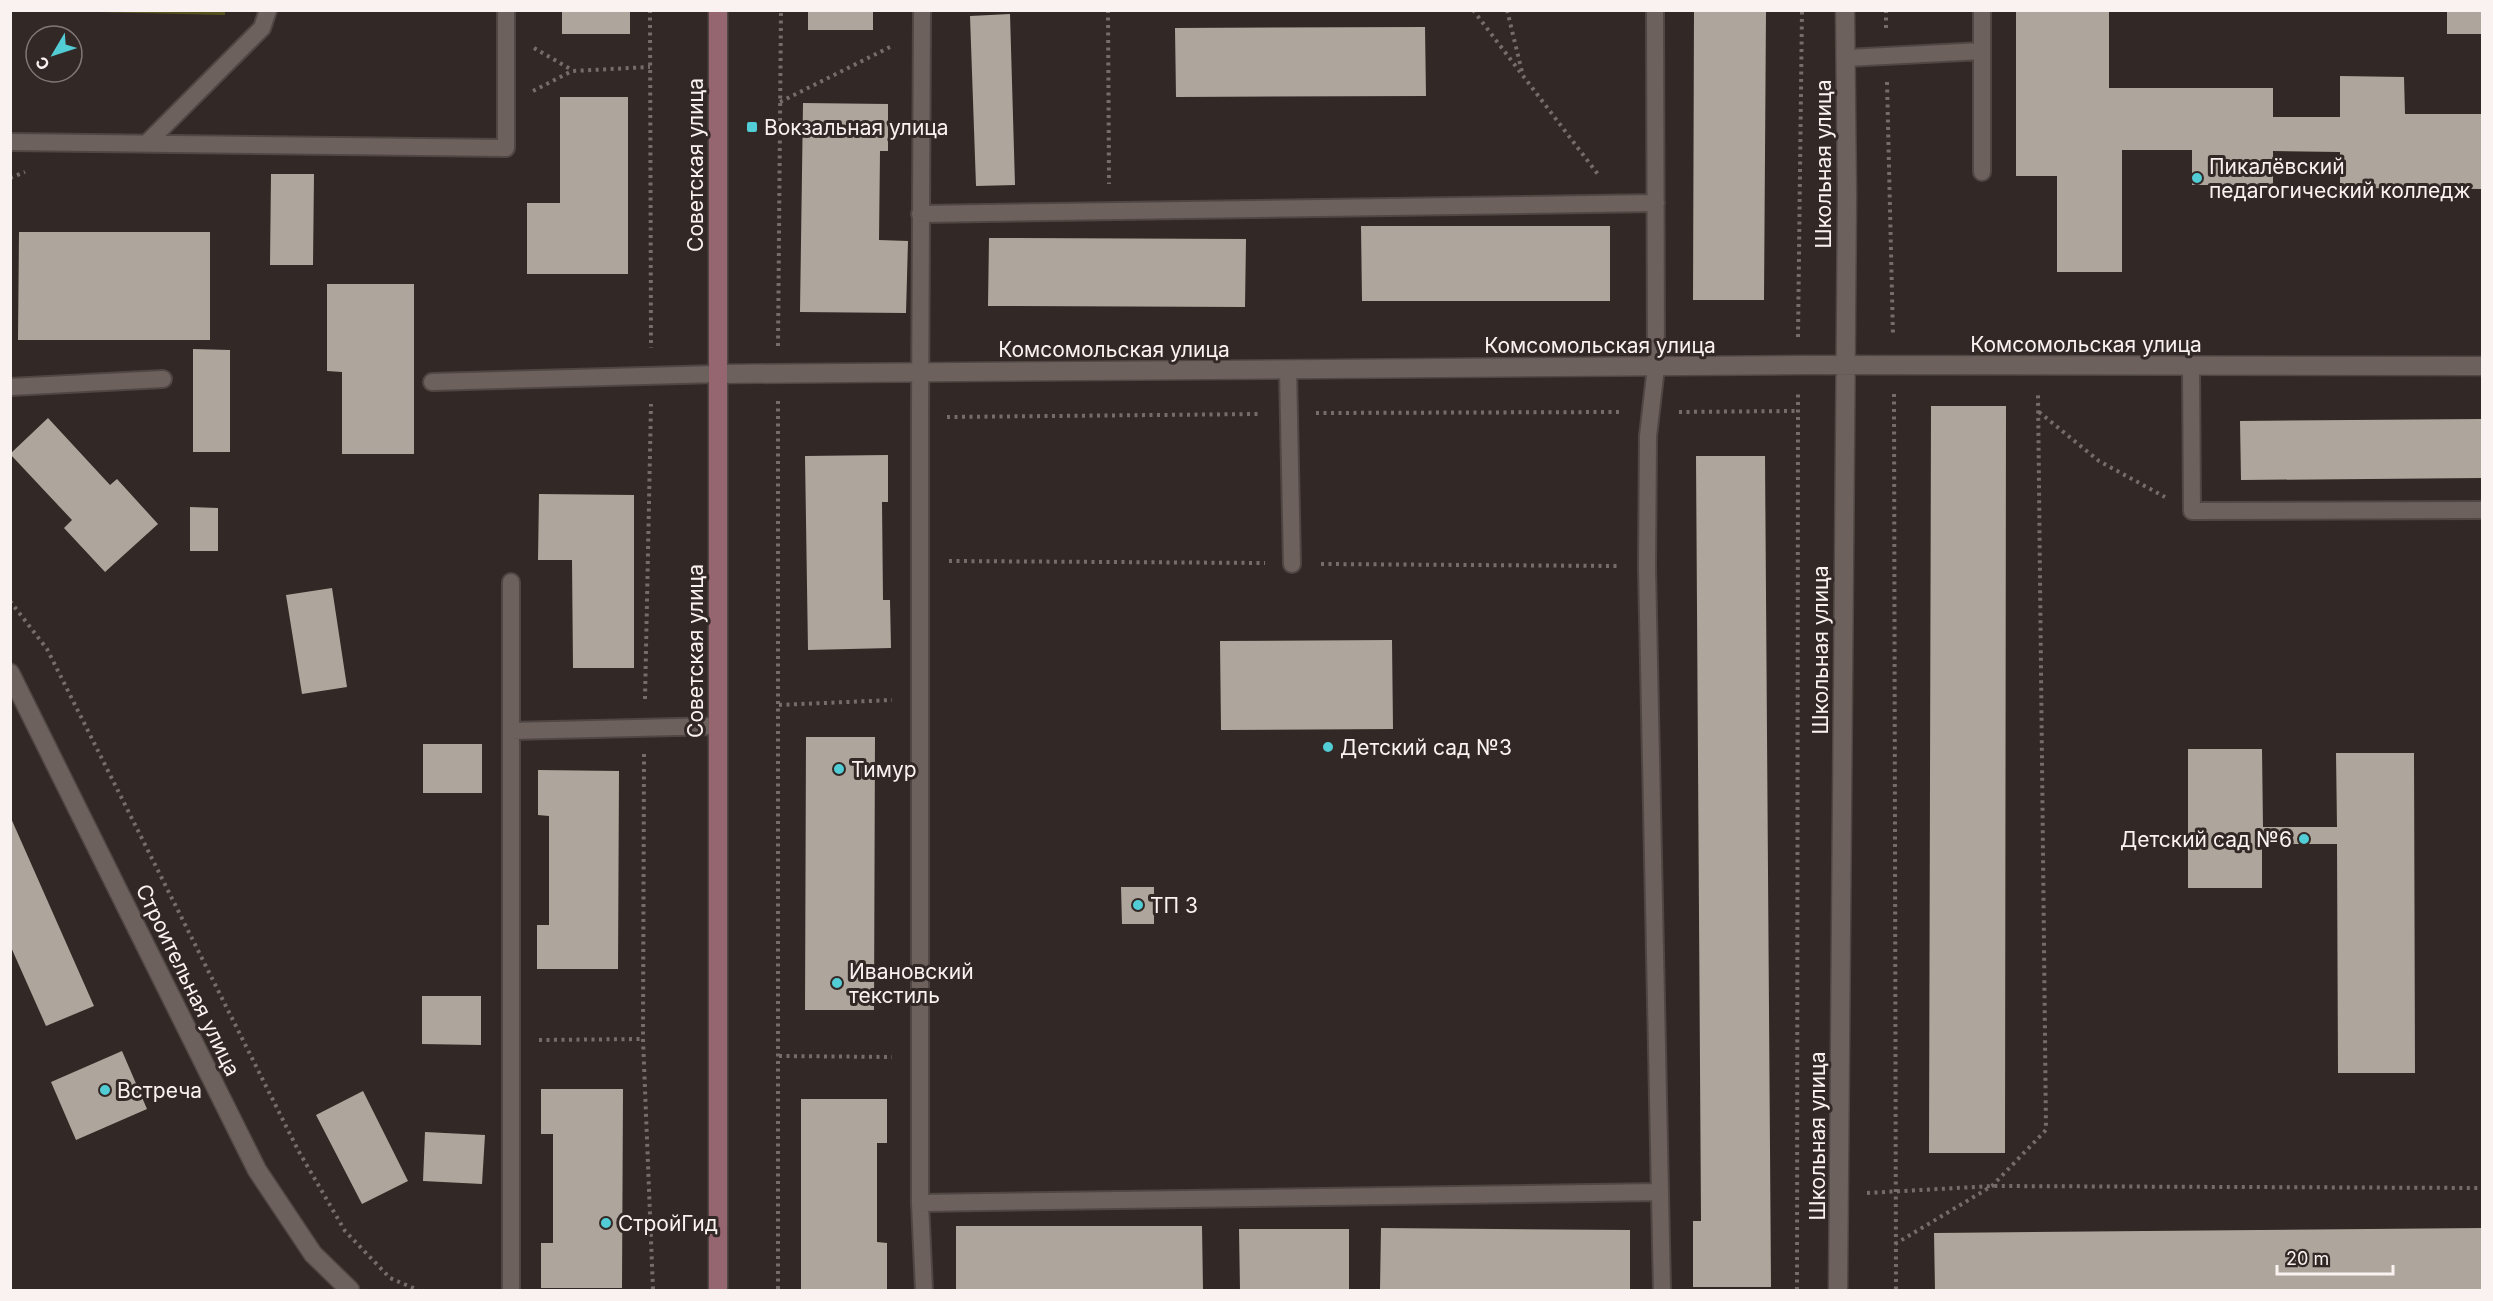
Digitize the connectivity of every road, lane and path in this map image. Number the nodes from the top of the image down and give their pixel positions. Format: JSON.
{"nodes":[{"id":1,"x":268,"y":10,"type":"edge"},
{"id":2,"x":506,"y":10,"type":"edge"},
{"id":3,"x":650,"y":10,"type":"edge"},
{"id":4,"x":718,"y":10,"type":"edge"},
{"id":5,"x":781,"y":10,"type":"edge"},
{"id":6,"x":922,"y":10,"type":"edge"},
{"id":7,"x":1108,"y":10,"type":"edge"},
{"id":8,"x":1473,"y":10,"type":"edge"},
{"id":9,"x":1507,"y":10,"type":"edge"},
{"id":10,"x":1655,"y":10,"type":"edge"},
{"id":11,"x":1802,"y":10,"type":"edge"},
{"id":12,"x":1845,"y":10,"type":"edge"},
{"id":13,"x":1886,"y":10,"type":"edge"},
{"id":14,"x":1982,"y":10,"type":"edge"},
{"id":15,"x":922,"y":31,"type":"junction"},
{"id":16,"x":506,"y":32,"type":"junction"},
{"id":17,"x":1982,"y":51,"type":"junction"},
{"id":18,"x":1887,"y":56,"type":"junction"},
{"id":19,"x":1846,"y":58,"type":"junction"},
{"id":20,"x":650,"y":67,"type":"junction"},
{"id":21,"x":572,"y":71,"type":"junction"},
{"id":22,"x":1522,"y":76,"type":"junction"},
{"id":23,"x":780,"y":102,"type":"junction"},
{"id":24,"x":506,"y":104,"type":"junction"},
{"id":25,"x":10,"y":142,"type":"edge"},
{"id":26,"x":147,"y":143,"type":"junction"},
{"id":27,"x":1982,"y":172,"type":"dead end"},
{"id":28,"x":1621,"y":203,"type":"junction"},
{"id":29,"x":1656,"y":203,"type":"junction"},
{"id":30,"x":1109,"y":211,"type":"junction"},
{"id":31,"x":920,"y":214,"type":"junction"},
{"id":32,"x":1798,"y":365,"type":"junction"},
{"id":33,"x":2191,"y":366,"type":"junction"},
{"id":34,"x":2482,"y":366,"type":"edge"},
{"id":35,"x":1656,"y":367,"type":"junction"},
{"id":36,"x":1844,"y":367,"type":"junction"},
{"id":37,"x":1893,"y":367,"type":"junction"},
{"id":38,"x":2038,"y":367,"type":"junction"},
{"id":39,"x":1288,"y":370,"type":"junction"},
{"id":40,"x":920,"y":373,"type":"junction"},
{"id":41,"x":717,"y":374,"type":"junction"},
{"id":42,"x":778,"y":374,"type":"junction"},
{"id":43,"x":652,"y":376,"type":"junction"},
{"id":44,"x":163,"y":379,"type":"dead end"},
{"id":45,"x":432,"y":382,"type":"dead end"},
{"id":46,"x":10,"y":387,"type":"edge"},
{"id":47,"x":1798,"y":411,"type":"junction"},
{"id":48,"x":1651,"y":412,"type":"junction"},
{"id":49,"x":2038,"y":412,"type":"junction"},
{"id":50,"x":1289,"y":413,"type":"junction"},
{"id":51,"x":920,"y":417,"type":"junction"},
{"id":52,"x":2482,"y":510,"type":"edge"},
{"id":53,"x":2192,"y":511,"type":"junction"},
{"id":54,"x":1292,"y":564,"type":"dead end"},
{"id":55,"x":511,"y":582,"type":"dead end"},
{"id":56,"x":10,"y":601,"type":"edge"},
{"id":57,"x":10,"y":673,"type":"edge"},
{"id":58,"x":920,"y":699,"type":"junction"},
{"id":59,"x":778,"y":705,"type":"junction"},
{"id":60,"x":718,"y":726,"type":"junction"},
{"id":61,"x":644,"y":728,"type":"junction"},
{"id":62,"x":511,"y":731,"type":"junction"},
{"id":63,"x":643,"y":1039,"type":"junction"},
{"id":64,"x":511,"y":1041,"type":"junction"},
{"id":65,"x":779,"y":1056,"type":"junction"},
{"id":66,"x":920,"y":1058,"type":"junction"},
{"id":67,"x":1992,"y":1186,"type":"junction"},
{"id":68,"x":2482,"y":1188,"type":"edge"},
{"id":69,"x":1660,"y":1192,"type":"junction"},
{"id":70,"x":1897,"y":1193,"type":"junction"},
{"id":71,"x":1839,"y":1194,"type":"junction"},
{"id":72,"x":920,"y":1203,"type":"junction"},
{"id":73,"x":1895,"y":1244,"type":"junction"},
{"id":74,"x":350,"y":1290,"type":"edge"},
{"id":75,"x":418,"y":1290,"type":"edge"},
{"id":76,"x":511,"y":1290,"type":"edge"},
{"id":77,"x":653,"y":1290,"type":"edge"},
{"id":78,"x":718,"y":1290,"type":"edge"},
{"id":79,"x":778,"y":1290,"type":"edge"},
{"id":80,"x":924,"y":1290,"type":"edge"},
{"id":81,"x":1662,"y":1290,"type":"edge"},
{"id":82,"x":1797,"y":1290,"type":"edge"},
{"id":83,"x":1838,"y":1290,"type":"edge"},
{"id":84,"x":1896,"y":1290,"type":"edge"}],
"edges":[{"from":1,"to":26,"type":"lane"},
{"from":2,"to":16,"type":"lane"},
{"from":3,"to":20,"type":"path"},
{"from":4,"to":41,"type":"street","name":"Советская улица"},
{"from":5,"to":23,"type":"path"},
{"from":6,"to":15,"type":"lane"},
{"from":7,"to":30,"type":"path"},
{"from":8,"to":22,"type":"path"},
{"from":9,"to":22,"type":"path"},
{"from":10,"to":29,"type":"lane"},
{"from":11,"to":32,"type":"path"},
{"from":12,"to":19,"type":"street","name":"Школьная улица"},
{"from":13,"to":18,"type":"path"},
{"from":14,"to":17,"type":"lane"},
{"from":15,"to":23,"type":"path"},
{"from":15,"to":31,"type":"lane"},
{"from":16,"to":21,"type":"path"},
{"from":16,"to":24,"type":"lane"},
{"from":17,"to":18,"type":"lane"},
{"from":17,"to":27,"type":"lane"},
{"from":18,"to":19,"type":"lane"},
{"from":18,"to":37,"type":"path"},
{"from":19,"to":36,"type":"street","name":"Школьная улица"},
{"from":20,"to":21,"type":"path"},
{"from":20,"to":43,"type":"path"},
{"from":21,"to":24,"type":"path"},
{"from":22,"to":28,"type":"path"},
{"from":23,"to":42,"type":"path"},
{"from":24,"to":26,"type":"lane"},
{"from":25,"to":26,"type":"lane"},
{"from":28,"to":29,"type":"lane"},
{"from":28,"to":30,"type":"lane"},
{"from":29,"to":35,"type":"lane"},
{"from":30,"to":31,"type":"lane"},
{"from":31,"to":40,"type":"lane"},
{"from":32,"to":35,"type":"street","name":"Комсомольская улица"},
{"from":32,"to":36,"type":"street","name":"Комсомольская улица"},
{"from":32,"to":47,"type":"path"},
{"from":33,"to":34,"type":"street","name":"Комсомольская улица"},
{"from":33,"to":38,"type":"street","name":"Комсомольская улица"},
{"from":33,"to":53,"type":"lane"},
{"from":35,"to":39,"type":"street","name":"Комсомольская улица"},
{"from":35,"to":48,"type":"lane"},
{"from":36,"to":37,"type":"street","name":"Комсомольская улица"},
{"from":36,"to":71,"type":"street","name":"Школьная улица"},
{"from":37,"to":38,"type":"street","name":"Комсомольская улица"},
{"from":37,"to":70,"type":"path"},
{"from":38,"to":49,"type":"path"},
{"from":39,"to":40,"type":"street","name":"Комсомольская улица"},
{"from":39,"to":50,"type":"lane"},
{"from":40,"to":42,"type":"street","name":"Комсомольская улица"},
{"from":40,"to":51,"type":"lane"},
{"from":41,"to":42,"type":"street","name":"Комсомольская улица"},
{"from":41,"to":43,"type":"lane"},
{"from":41,"to":60,"type":"street","name":"Советская улица"},
{"from":42,"to":59,"type":"path"},
{"from":43,"to":45,"type":"lane"},
{"from":43,"to":61,"type":"path"},
{"from":44,"to":46,"type":"lane"},
{"from":47,"to":48,"type":"path"},
{"from":47,"to":82,"type":"path"},
{"from":48,"to":50,"type":"path"},
{"from":48,"to":69,"type":"lane"},
{"from":49,"to":53,"type":"path"},
{"from":49,"to":67,"type":"path"},
{"from":50,"to":51,"type":"path"},
{"from":50,"to":54,"type":"lane"},
{"from":51,"to":58,"type":"lane"},
{"from":52,"to":53,"type":"lane"},
{"from":55,"to":62,"type":"lane"},
{"from":56,"to":75,"type":"path"},
{"from":57,"to":74,"type":"street","name":"Строительная улица"},
{"from":58,"to":59,"type":"path"},
{"from":58,"to":66,"type":"lane"},
{"from":59,"to":65,"type":"path"},
{"from":60,"to":61,"type":"lane"},
{"from":60,"to":78,"type":"street","name":"Советская улица"},
{"from":61,"to":62,"type":"lane"},
{"from":61,"to":63,"type":"path"},
{"from":62,"to":64,"type":"lane"},
{"from":63,"to":64,"type":"path"},
{"from":63,"to":77,"type":"path"},
{"from":64,"to":76,"type":"lane"},
{"from":65,"to":66,"type":"path"},
{"from":65,"to":79,"type":"path"},
{"from":66,"to":72,"type":"lane"},
{"from":67,"to":68,"type":"path"},
{"from":67,"to":70,"type":"path"},
{"from":67,"to":73,"type":"path"},
{"from":69,"to":72,"type":"lane"},
{"from":69,"to":81,"type":"lane"},
{"from":70,"to":71,"type":"path"},
{"from":70,"to":73,"type":"path"},
{"from":71,"to":83,"type":"street","name":"Школьная улица"},
{"from":72,"to":80,"type":"lane"},
{"from":73,"to":84,"type":"path"}]}
